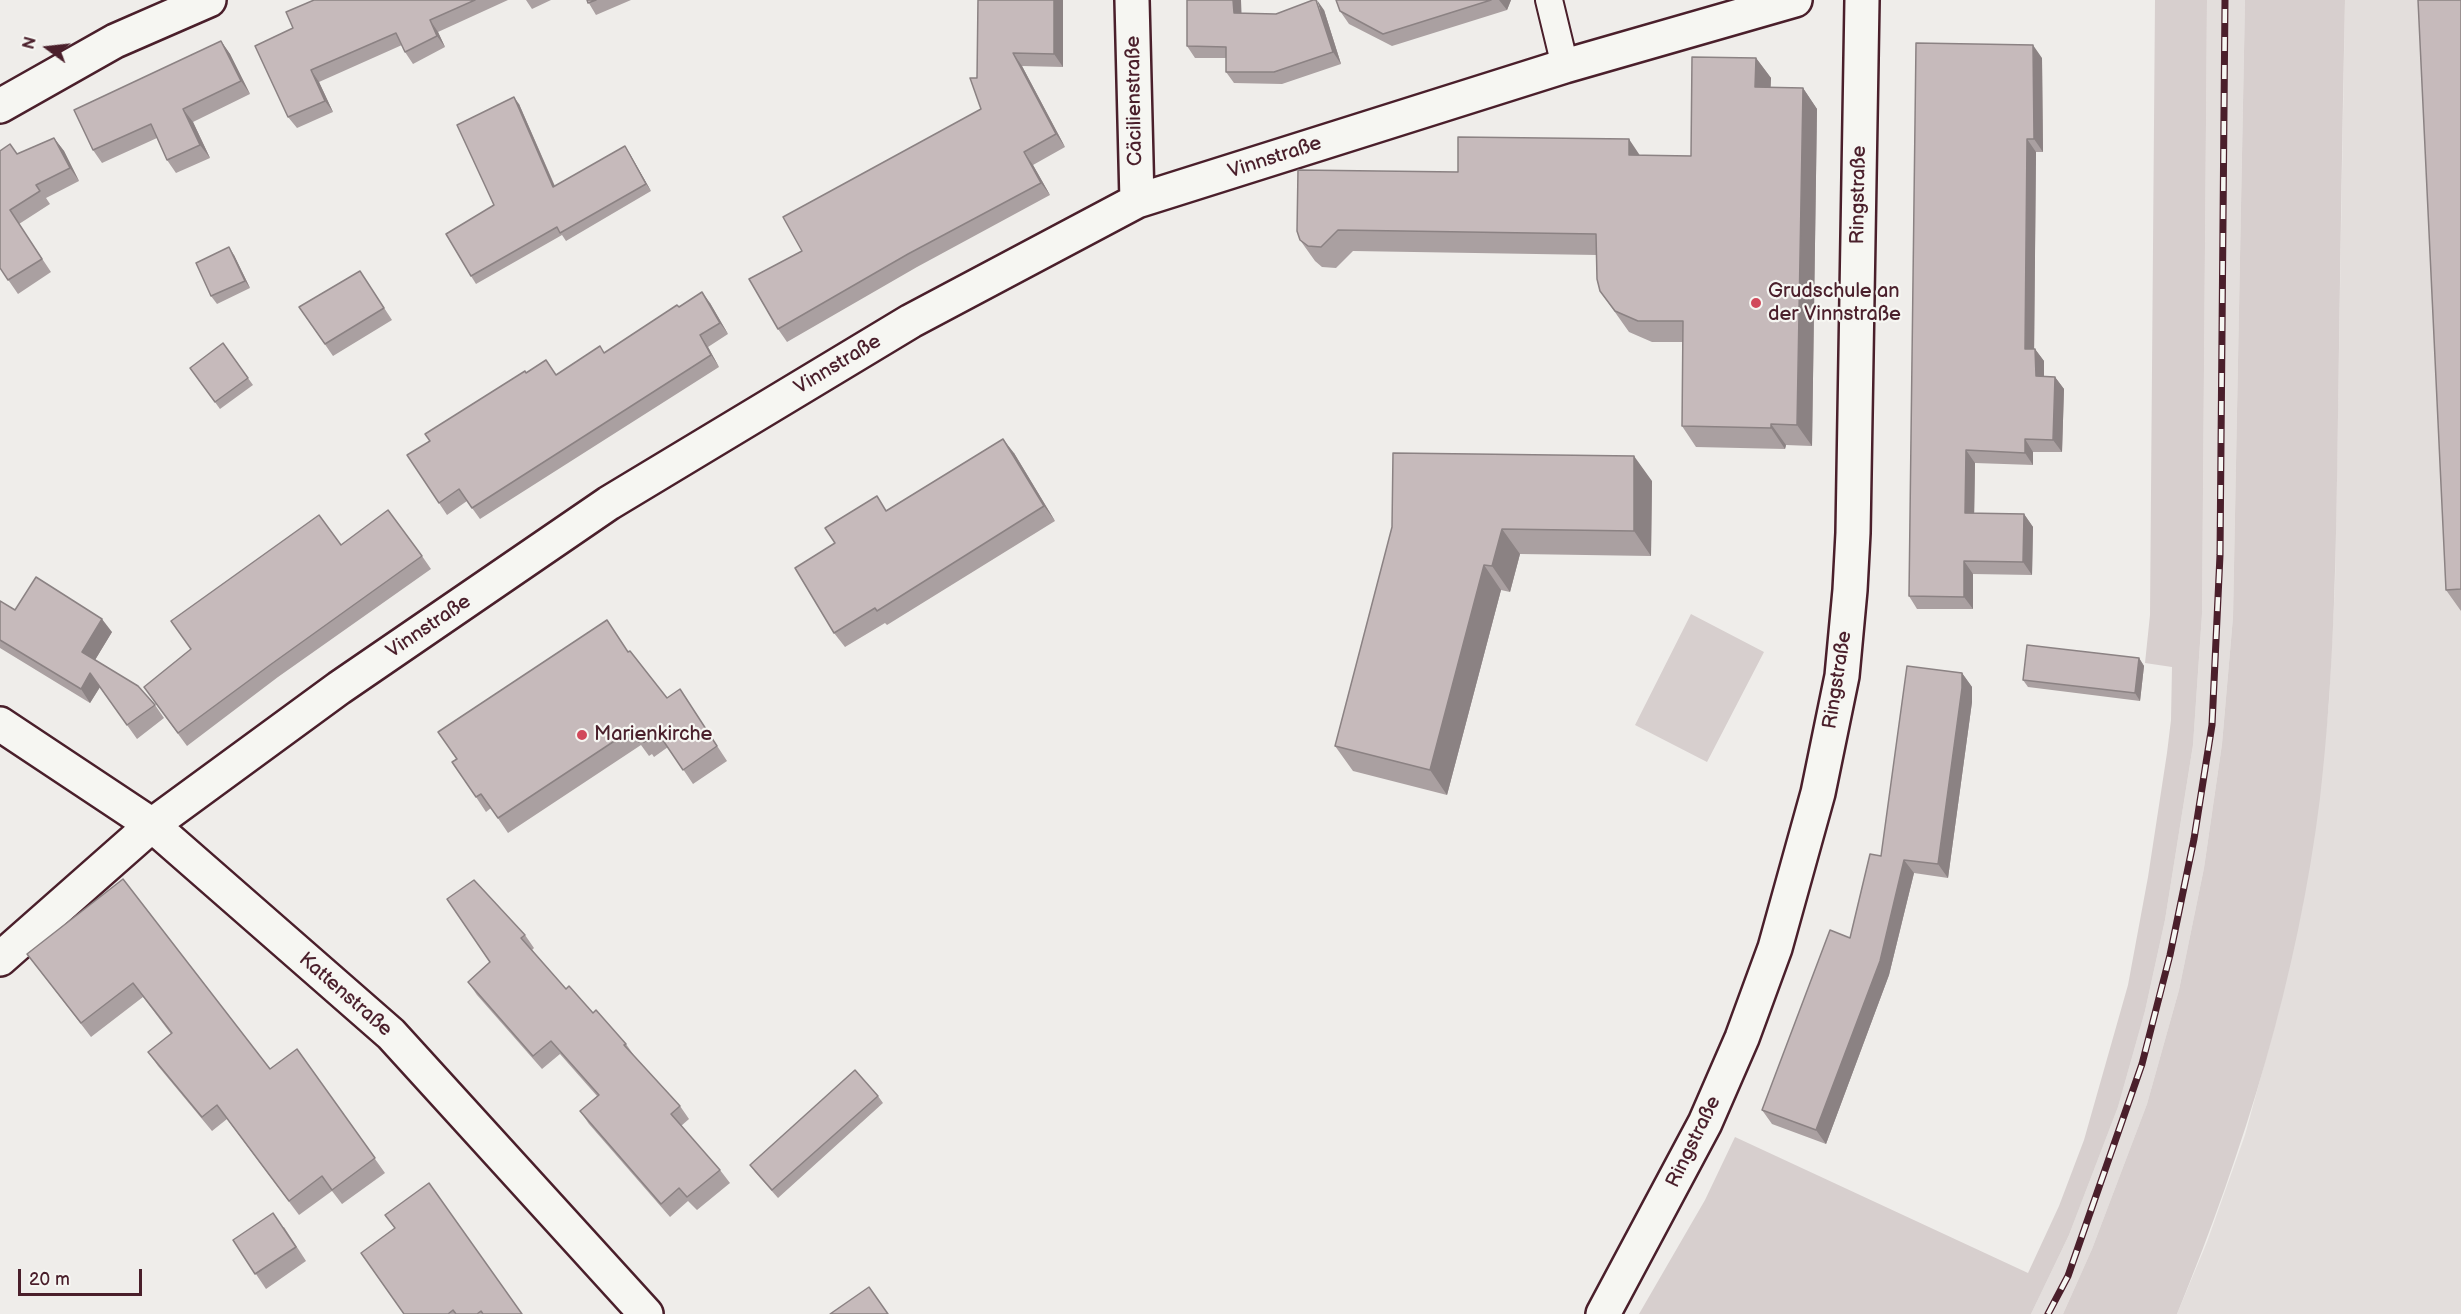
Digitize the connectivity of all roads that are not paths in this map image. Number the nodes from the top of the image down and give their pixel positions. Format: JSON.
{"nodes":[{"id":1,"x":209,"y":0,"type":"edge"},
{"id":2,"x":1132,"y":0,"type":"edge"},
{"id":3,"x":1549,"y":0,"type":"edge"},
{"id":4,"x":1795,"y":0,"type":"edge"},
{"id":5,"x":1862,"y":0,"type":"edge"},
{"id":6,"x":1565,"y":66,"type":"junction"},
{"id":7,"x":0,"y":106,"type":"edge"},
{"id":8,"x":1137,"y":201,"type":"junction"},
{"id":9,"x":0,"y":724,"type":"edge"},
{"id":10,"x":152,"y":825,"type":"junction"},
{"id":11,"x":0,"y":959,"type":"edge"},
{"id":12,"x":646,"y":1314,"type":"edge"},
{"id":13,"x":1603,"y":1314,"type":"edge"}],
"edges":[{"from":1,"to":7,"type":"street"},
{"from":2,"to":8,"type":"street","name":"Cäcilienstraße"},
{"from":3,"to":6,"type":"lane"},
{"from":4,"to":6,"type":"street","name":"Vinnstraße"},
{"from":5,"to":13,"type":"street","name":"Ringstraße"},
{"from":6,"to":8,"type":"street","name":"Vinnstraße"},
{"from":8,"to":10,"type":"street","name":"Vinnstraße"},
{"from":9,"to":10,"type":"street","name":"Kattenstraße"},
{"from":10,"to":11,"type":"street","name":"Vinnstraße"},
{"from":10,"to":12,"type":"street","name":"Kattenstraße"}]}
